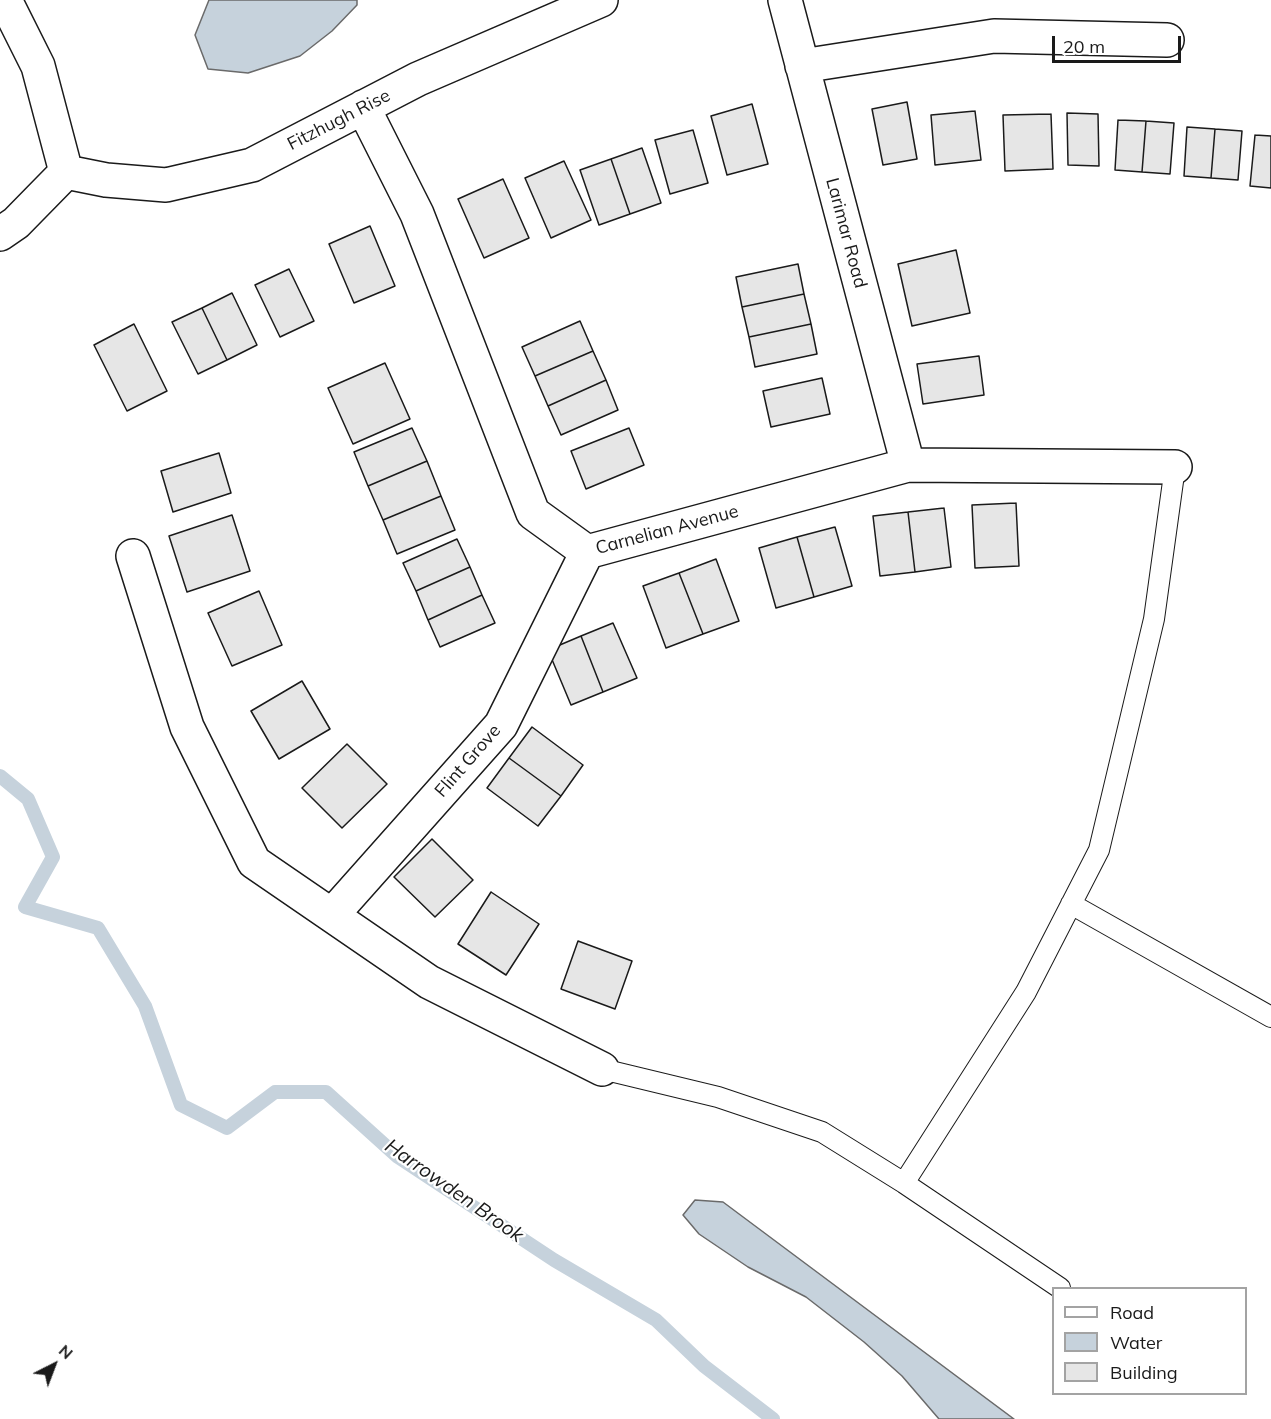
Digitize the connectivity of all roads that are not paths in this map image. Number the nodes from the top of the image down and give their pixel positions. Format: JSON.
{"nodes":[{"id":1,"x":5,"y":0,"type":"edge"},
{"id":2,"x":601,"y":0,"type":"edge"},
{"id":3,"x":785,"y":0,"type":"edge"},
{"id":4,"x":1167,"y":40,"type":"dead end"},
{"id":5,"x":802,"y":66,"type":"junction"},
{"id":6,"x":363,"y":107,"type":"junction"},
{"id":7,"x":66,"y":172,"type":"junction"},
{"id":8,"x":0,"y":234,"type":"edge"},
{"id":9,"x":908,"y":465,"type":"junction"},
{"id":10,"x":1175,"y":466,"type":"joint"},
{"id":11,"x":587,"y":552,"type":"junction"},
{"id":12,"x":133,"y":556,"type":"dead end"},
{"id":13,"x":1071,"y":904,"type":"junction"},
{"id":14,"x":332,"y":915,"type":"junction"},
{"id":15,"x":1271,"y":1017,"type":"edge"},
{"id":16,"x":602,"y":1069,"type":"joint"},
{"id":17,"x":904,"y":1183,"type":"junction"},
{"id":18,"x":1059,"y":1287,"type":"edge"}],
"edges":[{"from":1,"to":7,"type":"street"},
{"from":2,"to":6,"type":"street","name":"Fitzhugh Rise"},
{"from":3,"to":5,"type":"street","name":"Larimar Road"},
{"from":4,"to":5,"type":"street"},
{"from":5,"to":9,"type":"street","name":"Larimar Road"},
{"from":6,"to":7,"type":"street","name":"Fitzhugh Rise"},
{"from":6,"to":11,"type":"street","name":"Carnelian Avenue"},
{"from":7,"to":8,"type":"street"},
{"from":9,"to":10,"type":"street","name":"Carnelian Avenue"},
{"from":9,"to":11,"type":"street","name":"Carnelian Avenue"},
{"from":10,"to":13,"type":"lane"},
{"from":11,"to":14,"type":"street","name":"Flint Grove"},
{"from":12,"to":14,"type":"street"},
{"from":13,"to":15,"type":"lane"},
{"from":13,"to":17,"type":"lane"},
{"from":14,"to":16,"type":"street"},
{"from":16,"to":17,"type":"lane"},
{"from":17,"to":18,"type":"lane"}]}
